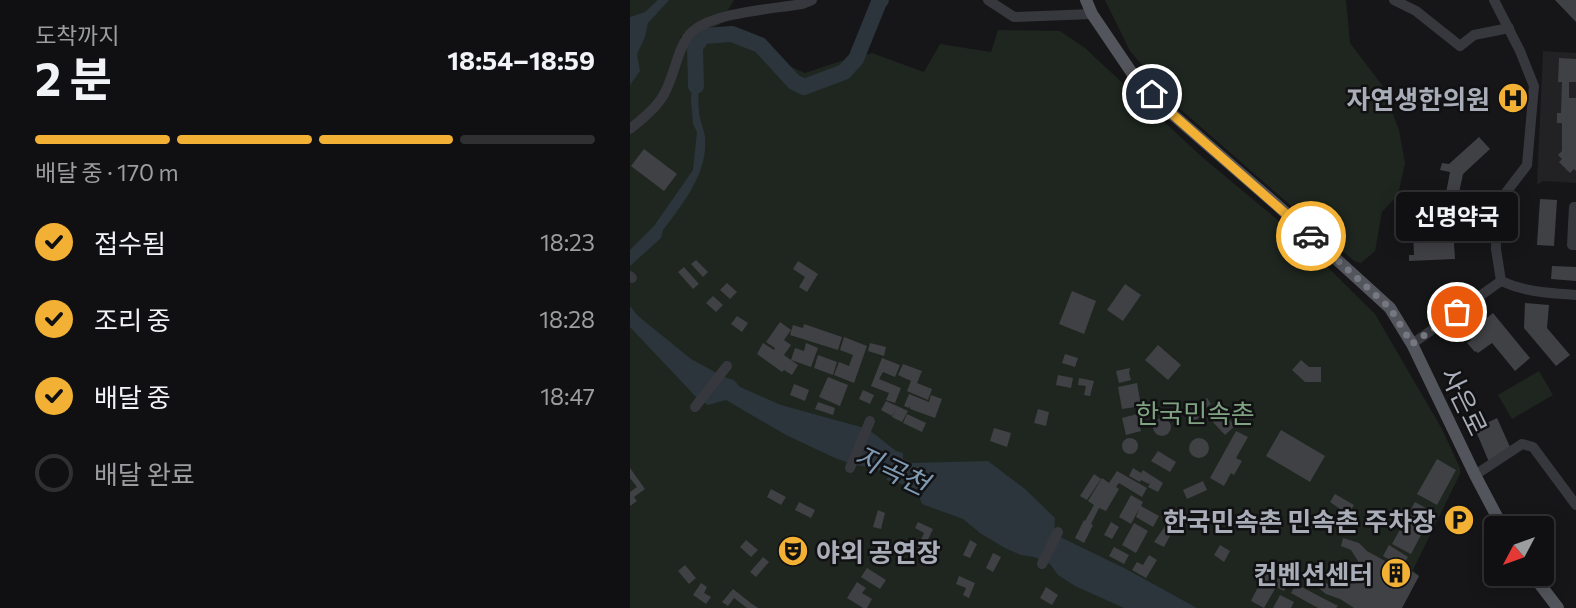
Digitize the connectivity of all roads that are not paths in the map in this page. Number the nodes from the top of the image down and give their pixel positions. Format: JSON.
{"nodes":[{"id":1,"x":812,"y":0,"type":"edge"},
{"id":2,"x":988,"y":0,"type":"edge"},
{"id":3,"x":1086,"y":0,"type":"edge"},
{"id":4,"x":1394,"y":0,"type":"edge"},
{"id":5,"x":1493,"y":0,"type":"edge"},
{"id":6,"x":1092,"y":14,"type":"junction"},
{"id":7,"x":1510,"y":28,"type":"junction"},
{"id":8,"x":630,"y":129,"type":"edge"},
{"id":9,"x":1576,"y":207,"type":"edge"},
{"id":10,"x":1575,"y":225,"type":"edge"},
{"id":11,"x":1576,"y":245,"type":"edge"},
{"id":12,"x":1501,"y":281,"type":"junction"},
{"id":13,"x":1576,"y":295,"type":"edge"},
{"id":14,"x":1412,"y":344,"type":"junction"},
{"id":15,"x":727,"y":366,"type":"dead end"},
{"id":16,"x":695,"y":407,"type":"dead end"},
{"id":17,"x":870,"y":421,"type":"dead end"},
{"id":18,"x":850,"y":468,"type":"dead end"},
{"id":19,"x":1475,"y":475,"type":"junction"},
{"id":20,"x":1576,"y":505,"type":"edge"},
{"id":21,"x":1497,"y":516,"type":"edge"},
{"id":22,"x":1058,"y":532,"type":"dead end"},
{"id":23,"x":1042,"y":564,"type":"dead end"},
{"id":24,"x":1541,"y":586,"type":"edge"},
{"id":25,"x":1558,"y":608,"type":"edge"}],
"edges":[{"from":1,"to":8,"type":"street"},
{"from":2,"to":6,"type":"street"},
{"from":3,"to":6,"type":"main road","name":"사은로"},
{"from":4,"to":7,"type":"street"},
{"from":5,"to":7,"type":"street"},
{"from":6,"to":14,"type":"main road","name":"사은로"},
{"from":7,"to":12,"type":"street"},
{"from":9,"to":10,"type":"street"},
{"from":10,"to":11,"type":"street"},
{"from":12,"to":13,"type":"street"},
{"from":12,"to":14,"type":"street"},
{"from":14,"to":19,"type":"main road","name":"사은로"},
{"from":15,"to":16,"type":"street"},
{"from":17,"to":18,"type":"street"},
{"from":19,"to":20,"type":"street"},
{"from":19,"to":21,"type":"main road","name":"사은로"},
{"from":22,"to":23,"type":"street"},
{"from":24,"to":25,"type":"main road"}]}
